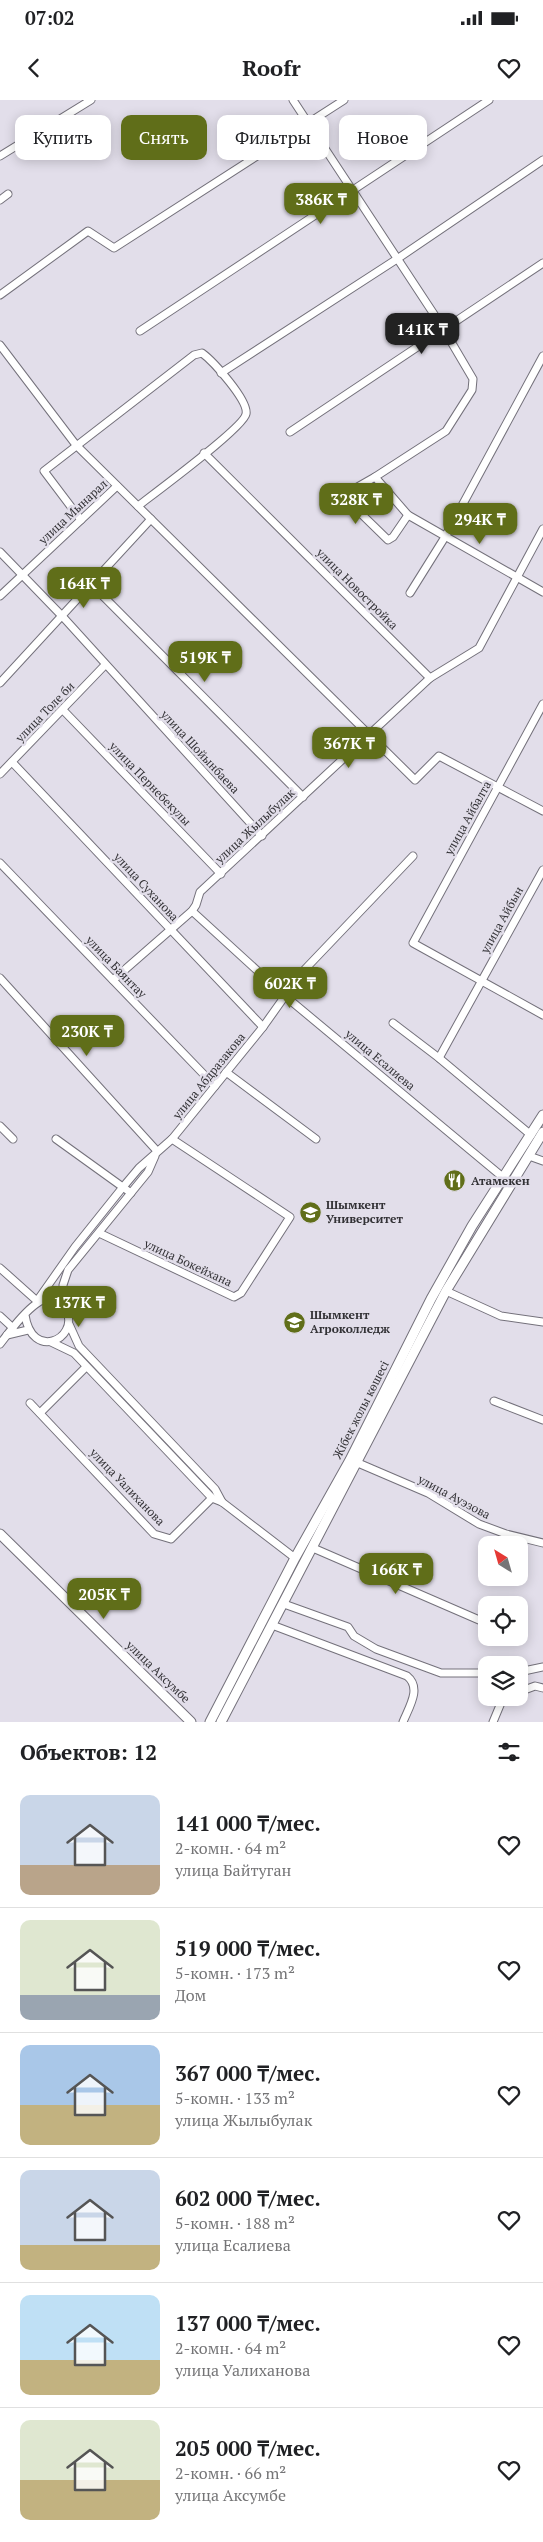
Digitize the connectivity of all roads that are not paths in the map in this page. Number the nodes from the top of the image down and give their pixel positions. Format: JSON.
{"nodes":[{"id":1,"x":91,"y":100,"type":"edge"},
{"id":2,"x":293,"y":100,"type":"edge"},
{"id":3,"x":344,"y":100,"type":"edge"},
{"id":4,"x":489,"y":100,"type":"edge"},
{"id":5,"x":303,"y":115,"type":"edge"},
{"id":6,"x":321,"y":115,"type":"edge"},
{"id":7,"x":329,"y":155,"type":"edge"},
{"id":8,"x":0,"y":156,"type":"edge"},
{"id":9,"x":251,"y":160,"type":"edge"},
{"id":10,"x":543,"y":160,"type":"edge"},
{"id":11,"x":353,"y":192,"type":"junction"},
{"id":12,"x":8,"y":194,"type":"dead end"},
{"id":13,"x":0,"y":200,"type":"edge"},
{"id":14,"x":397,"y":259,"type":"junction"},
{"id":15,"x":543,"y":263,"type":"edge"},
{"id":16,"x":0,"y":296,"type":"edge"},
{"id":17,"x":443,"y":328,"type":"junction"},
{"id":18,"x":140,"y":331,"type":"dead end"},
{"id":19,"x":0,"y":345,"type":"edge"},
{"id":20,"x":543,"y":356,"type":"edge"},
{"id":21,"x":221,"y":373,"type":"junction"},
{"id":22,"x":290,"y":432,"type":"dead end"},
{"id":23,"x":76,"y":445,"type":"junction"},
{"id":24,"x":204,"y":453,"type":"junction"},
{"id":25,"x":375,"y":476,"type":"junction"},
{"id":26,"x":117,"y":486,"type":"junction"},
{"id":27,"x":138,"y":506,"type":"junction"},
{"id":28,"x":408,"y":515,"type":"junction"},
{"id":29,"x":151,"y":519,"type":"junction"},
{"id":30,"x":81,"y":520,"type":"junction"},
{"id":31,"x":543,"y":529,"type":"edge"},
{"id":32,"x":445,"y":537,"type":"junction"},
{"id":33,"x":0,"y":552,"type":"edge"},
{"id":34,"x":22,"y":574,"type":"junction"},
{"id":35,"x":517,"y":579,"type":"junction"},
{"id":36,"x":92,"y":584,"type":"junction"},
{"id":37,"x":410,"y":592,"type":"dead end"},
{"id":38,"x":543,"y":592,"type":"edge"},
{"id":39,"x":0,"y":596,"type":"edge"},
{"id":40,"x":63,"y":617,"type":"junction"},
{"id":41,"x":105,"y":665,"type":"junction"},
{"id":42,"x":430,"y":678,"type":"junction"},
{"id":43,"x":0,"y":683,"type":"edge"},
{"id":44,"x":543,"y":704,"type":"edge"},
{"id":45,"x":63,"y":710,"type":"junction"},
{"id":46,"x":370,"y":734,"type":"junction"},
{"id":47,"x":12,"y":762,"type":"junction"},
{"id":48,"x":0,"y":774,"type":"edge"},
{"id":49,"x":498,"y":787,"type":"junction"},
{"id":50,"x":303,"y":797,"type":"junction"},
{"id":51,"x":543,"y":811,"type":"edge"},
{"id":52,"x":262,"y":836,"type":"junction"},
{"id":53,"x":413,"y":856,"type":"dead end"},
{"id":54,"x":0,"y":863,"type":"edge"},
{"id":55,"x":543,"y":870,"type":"edge"},
{"id":56,"x":221,"y":874,"type":"junction"},
{"id":57,"x":192,"y":911,"type":"junction"},
{"id":58,"x":169,"y":928,"type":"junction"},
{"id":59,"x":0,"y":978,"type":"edge"},
{"id":60,"x":113,"y":980,"type":"junction"},
{"id":61,"x":481,"y":981,"type":"junction"},
{"id":62,"x":285,"y":996,"type":"junction"},
{"id":63,"x":543,"y":1015,"type":"edge"},
{"id":64,"x":393,"y":1023,"type":"dead end"},
{"id":65,"x":263,"y":1027,"type":"junction"},
{"id":66,"x":439,"y":1058,"type":"junction"},
{"id":67,"x":226,"y":1072,"type":"junction"},
{"id":68,"x":215,"y":1086,"type":"junction"},
{"id":69,"x":543,"y":1115,"type":"edge"},
{"id":70,"x":0,"y":1126,"type":"edge"},
{"id":71,"x":543,"y":1132,"type":"edge"},
{"id":72,"x":531,"y":1135,"type":"junction"},
{"id":73,"x":13,"y":1139,"type":"dead end"},
{"id":74,"x":56,"y":1139,"type":"dead end"},
{"id":75,"x":172,"y":1139,"type":"junction"},
{"id":76,"x":316,"y":1139,"type":"dead end"},
{"id":77,"x":157,"y":1151,"type":"junction"},
{"id":78,"x":529,"y":1156,"type":"junction"},
{"id":79,"x":543,"y":1161,"type":"edge"},
{"id":80,"x":503,"y":1179,"type":"junction"},
{"id":81,"x":511,"y":1184,"type":"junction"},
{"id":82,"x":123,"y":1187,"type":"junction"},
{"id":83,"x":131,"y":1193,"type":"junction"},
{"id":84,"x":98,"y":1233,"type":"junction"},
{"id":85,"x":0,"y":1268,"type":"edge"},
{"id":86,"x":446,"y":1291,"type":"junction"},
{"id":87,"x":37,"y":1301,"type":"junction"},
{"id":88,"x":64,"y":1306,"type":"junction"},
{"id":89,"x":25,"y":1315,"type":"junction"},
{"id":90,"x":2,"y":1319,"type":"edge"},
{"id":91,"x":543,"y":1322,"type":"edge"},
{"id":92,"x":68,"y":1324,"type":"junction"},
{"id":93,"x":13,"y":1328,"type":"junction"},
{"id":94,"x":28,"y":1330,"type":"junction"},
{"id":95,"x":6,"y":1336,"type":"junction"},
{"id":96,"x":50,"y":1342,"type":"junction"},
{"id":97,"x":0,"y":1344,"type":"edge"},
{"id":98,"x":86,"y":1366,"type":"junction"},
{"id":99,"x":494,"y":1400,"type":"dead end"},
{"id":100,"x":30,"y":1403,"type":"dead end"},
{"id":101,"x":40,"y":1414,"type":"junction"},
{"id":102,"x":543,"y":1420,"type":"edge"},
{"id":103,"x":358,"y":1464,"type":"junction"},
{"id":104,"x":212,"y":1498,"type":"junction"},
{"id":105,"x":222,"y":1502,"type":"junction"},
{"id":106,"x":0,"y":1534,"type":"edge"},
{"id":107,"x":543,"y":1543,"type":"edge"},
{"id":108,"x":314,"y":1548,"type":"junction"},
{"id":109,"x":295,"y":1558,"type":"junction"},
{"id":110,"x":284,"y":1604,"type":"junction"},
{"id":111,"x":478,"y":1620,"type":"edge"},
{"id":112,"x":272,"y":1625,"type":"junction"},
{"id":113,"x":543,"y":1668,"type":"edge"},
{"id":114,"x":528,"y":1670,"type":"edge"},
{"id":115,"x":478,"y":1673,"type":"edge"},
{"id":116,"x":543,"y":1688,"type":"edge"},
{"id":117,"x":528,"y":1689,"type":"edge"},
{"id":118,"x":499,"y":1706,"type":"edge"},
{"id":119,"x":191,"y":1722,"type":"edge"},
{"id":120,"x":210,"y":1722,"type":"edge"},
{"id":121,"x":220,"y":1722,"type":"edge"},
{"id":122,"x":403,"y":1722,"type":"edge"},
{"id":123,"x":493,"y":1722,"type":"edge"}],
"edges":[{"from":1,"to":8,"type":"street"},
{"from":2,"to":5,"type":"street"},
{"from":3,"to":6,"type":"street"},
{"from":4,"to":11,"type":"street"},
{"from":7,"to":11,"type":"street"},
{"from":9,"to":16,"type":"street"},
{"from":10,"to":14,"type":"street"},
{"from":11,"to":14,"type":"street"},
{"from":11,"to":18,"type":"street"},
{"from":12,"to":13,"type":"street"},
{"from":14,"to":17,"type":"street"},
{"from":14,"to":21,"type":"street"},
{"from":15,"to":17,"type":"street"},
{"from":17,"to":22,"type":"street"},
{"from":17,"to":25,"type":"street"},
{"from":19,"to":23,"type":"street"},
{"from":20,"to":32,"type":"street"},
{"from":21,"to":23,"type":"street"},
{"from":21,"to":24,"type":"street"},
{"from":23,"to":26,"type":"street"},
{"from":23,"to":30,"type":"street"},
{"from":24,"to":27,"type":"street"},
{"from":24,"to":42,"type":"street","name":"улица Новостройка"},
{"from":25,"to":28,"type":"street"},
{"from":25,"to":28,"type":"street"},
{"from":26,"to":27,"type":"street"},
{"from":26,"to":30,"type":"street","name":"улица Мынарал"},
{"from":27,"to":29,"type":"street"},
{"from":28,"to":32,"type":"street"},
{"from":29,"to":36,"type":"street"},
{"from":29,"to":46,"type":"street"},
{"from":30,"to":34,"type":"street","name":"улица Мынарал"},
{"from":31,"to":35,"type":"street","name":"улица Жылыбулак"},
{"from":32,"to":35,"type":"street"},
{"from":32,"to":37,"type":"street"},
{"from":33,"to":34,"type":"street","name":"улица Шойынбаева"},
{"from":34,"to":39,"type":"street","name":"улица Мынарал"},
{"from":34,"to":40,"type":"street","name":"улица Шойынбаева"},
{"from":35,"to":38,"type":"street"},
{"from":35,"to":42,"type":"street","name":"улица Жылыбулак"},
{"from":36,"to":40,"type":"street"},
{"from":36,"to":50,"type":"street"},
{"from":40,"to":41,"type":"street","name":"улица Шойынбаева"},
{"from":40,"to":43,"type":"street"},
{"from":41,"to":45,"type":"street","name":"улица Толе би"},
{"from":41,"to":52,"type":"street","name":"улица Шойынбаева"},
{"from":42,"to":46,"type":"street","name":"улица Жылыбулак"},
{"from":44,"to":49,"type":"street","name":"улица Айбалта"},
{"from":45,"to":47,"type":"street","name":"улица Толе би"},
{"from":45,"to":56,"type":"street","name":"улица Пернебекулы"},
{"from":46,"to":49,"type":"street"},
{"from":46,"to":50,"type":"street","name":"улица Жылыбулак"},
{"from":47,"to":48,"type":"street","name":"улица Толе би"},
{"from":47,"to":58,"type":"street","name":"улица Суханова"},
{"from":49,"to":51,"type":"street"},
{"from":49,"to":61,"type":"street","name":"улица Айбалта"},
{"from":50,"to":52,"type":"street","name":"улица Жылыбулак"},
{"from":52,"to":56,"type":"street","name":"улица Жылыбулак"},
{"from":53,"to":62,"type":"street","name":"улица Абдразакова"},
{"from":54,"to":60,"type":"street","name":"улица Баянтау"},
{"from":55,"to":61,"type":"street","name":"улица Айбын"},
{"from":56,"to":57,"type":"street","name":"улица Жылыбулак"},
{"from":57,"to":58,"type":"street","name":"улица Жылыбулак"},
{"from":57,"to":62,"type":"street","name":"улица Есалиева"},
{"from":58,"to":60,"type":"street","name":"улица Жылыбулак"},
{"from":58,"to":65,"type":"street","name":"улица Суханова"},
{"from":59,"to":77,"type":"street"},
{"from":60,"to":68,"type":"street","name":"улица Баянтау"},
{"from":61,"to":63,"type":"street"},
{"from":61,"to":66,"type":"street","name":"улица Айбын"},
{"from":62,"to":65,"type":"street","name":"улица Абдразакова"},
{"from":62,"to":80,"type":"street","name":"улица Есалиева"},
{"from":64,"to":66,"type":"street"},
{"from":65,"to":67,"type":"street","name":"улица Абдразакова"},
{"from":66,"to":72,"type":"street"},
{"from":67,"to":68,"type":"street","name":"улица Абдразакова"},
{"from":67,"to":76,"type":"street"},
{"from":68,"to":75,"type":"street","name":"улица Абдразакова"},
{"from":69,"to":72,"type":"main road","name":"Жібек жолы көшесі"},
{"from":70,"to":73,"type":"street"},
{"from":71,"to":78,"type":"main road","name":"Жібек жолы көшесі"},
{"from":72,"to":80,"type":"main road","name":"Жібек жолы көшесі"},
{"from":74,"to":82,"type":"street"},
{"from":75,"to":77,"type":"street","name":"улица Абдразакова"},
{"from":75,"to":84,"type":"street","name":"улица Бокейхана"},
{"from":77,"to":82,"type":"street","name":"улица Абдразакова"},
{"from":77,"to":83,"type":"street","name":"улица Абдразакова"},
{"from":78,"to":79,"type":"street"},
{"from":78,"to":81,"type":"main road","name":"Жібек жолы көшесі"},
{"from":80,"to":81,"type":"street","name":"улица Есалиева"},
{"from":80,"to":109,"type":"main road","name":"Жібек жолы көшесі"},
{"from":81,"to":86,"type":"main road","name":"Жібек жолы көшесі"},
{"from":82,"to":83,"type":"street"},
{"from":82,"to":87,"type":"street","name":"улица Абдразакова"},
{"from":83,"to":84,"type":"street","name":"улица Абдразакова"},
{"from":84,"to":88,"type":"street","name":"улица Абдразакова"},
{"from":85,"to":87,"type":"street"},
{"from":86,"to":91,"type":"street"},
{"from":86,"to":103,"type":"main road","name":"Жібек жолы көшесі"},
{"from":87,"to":88,"type":"street"},
{"from":87,"to":89,"type":"street"},
{"from":88,"to":92,"type":"street"},
{"from":89,"to":93,"type":"street"},
{"from":89,"to":94,"type":"street"},
{"from":90,"to":93,"type":"street"},
{"from":92,"to":96,"type":"street"},
{"from":92,"to":105,"type":"street"},
{"from":93,"to":95,"type":"street"},
{"from":94,"to":95,"type":"street"},
{"from":94,"to":96,"type":"street"},
{"from":95,"to":97,"type":"street"},
{"from":96,"to":98,"type":"street"},
{"from":98,"to":101,"type":"street"},
{"from":98,"to":104,"type":"street"},
{"from":99,"to":102,"type":"street"},
{"from":100,"to":101,"type":"street","name":"улица Уалиханова"},
{"from":101,"to":104,"type":"street","name":"улица Уалиханова"},
{"from":103,"to":107,"type":"street","name":"улица Ауэзова"},
{"from":103,"to":108,"type":"main road","name":"Жібек жолы көшесі"},
{"from":104,"to":105,"type":"street"},
{"from":105,"to":109,"type":"street"},
{"from":106,"to":119,"type":"main road","name":"улица Аксумбе"},
{"from":108,"to":110,"type":"main road","name":"Жібек жолы көшесі"},
{"from":108,"to":111,"type":"street"},
{"from":109,"to":120,"type":"main road","name":"Жібек жолы көшесі"},
{"from":110,"to":112,"type":"main road","name":"Жібек жолы көшесі"},
{"from":110,"to":115,"type":"street"},
{"from":112,"to":121,"type":"main road","name":"Жібек жолы көшесі"},
{"from":112,"to":122,"type":"street"},
{"from":113,"to":114,"type":"street"},
{"from":116,"to":117,"type":"street"},
{"from":118,"to":123,"type":"street"}]}
